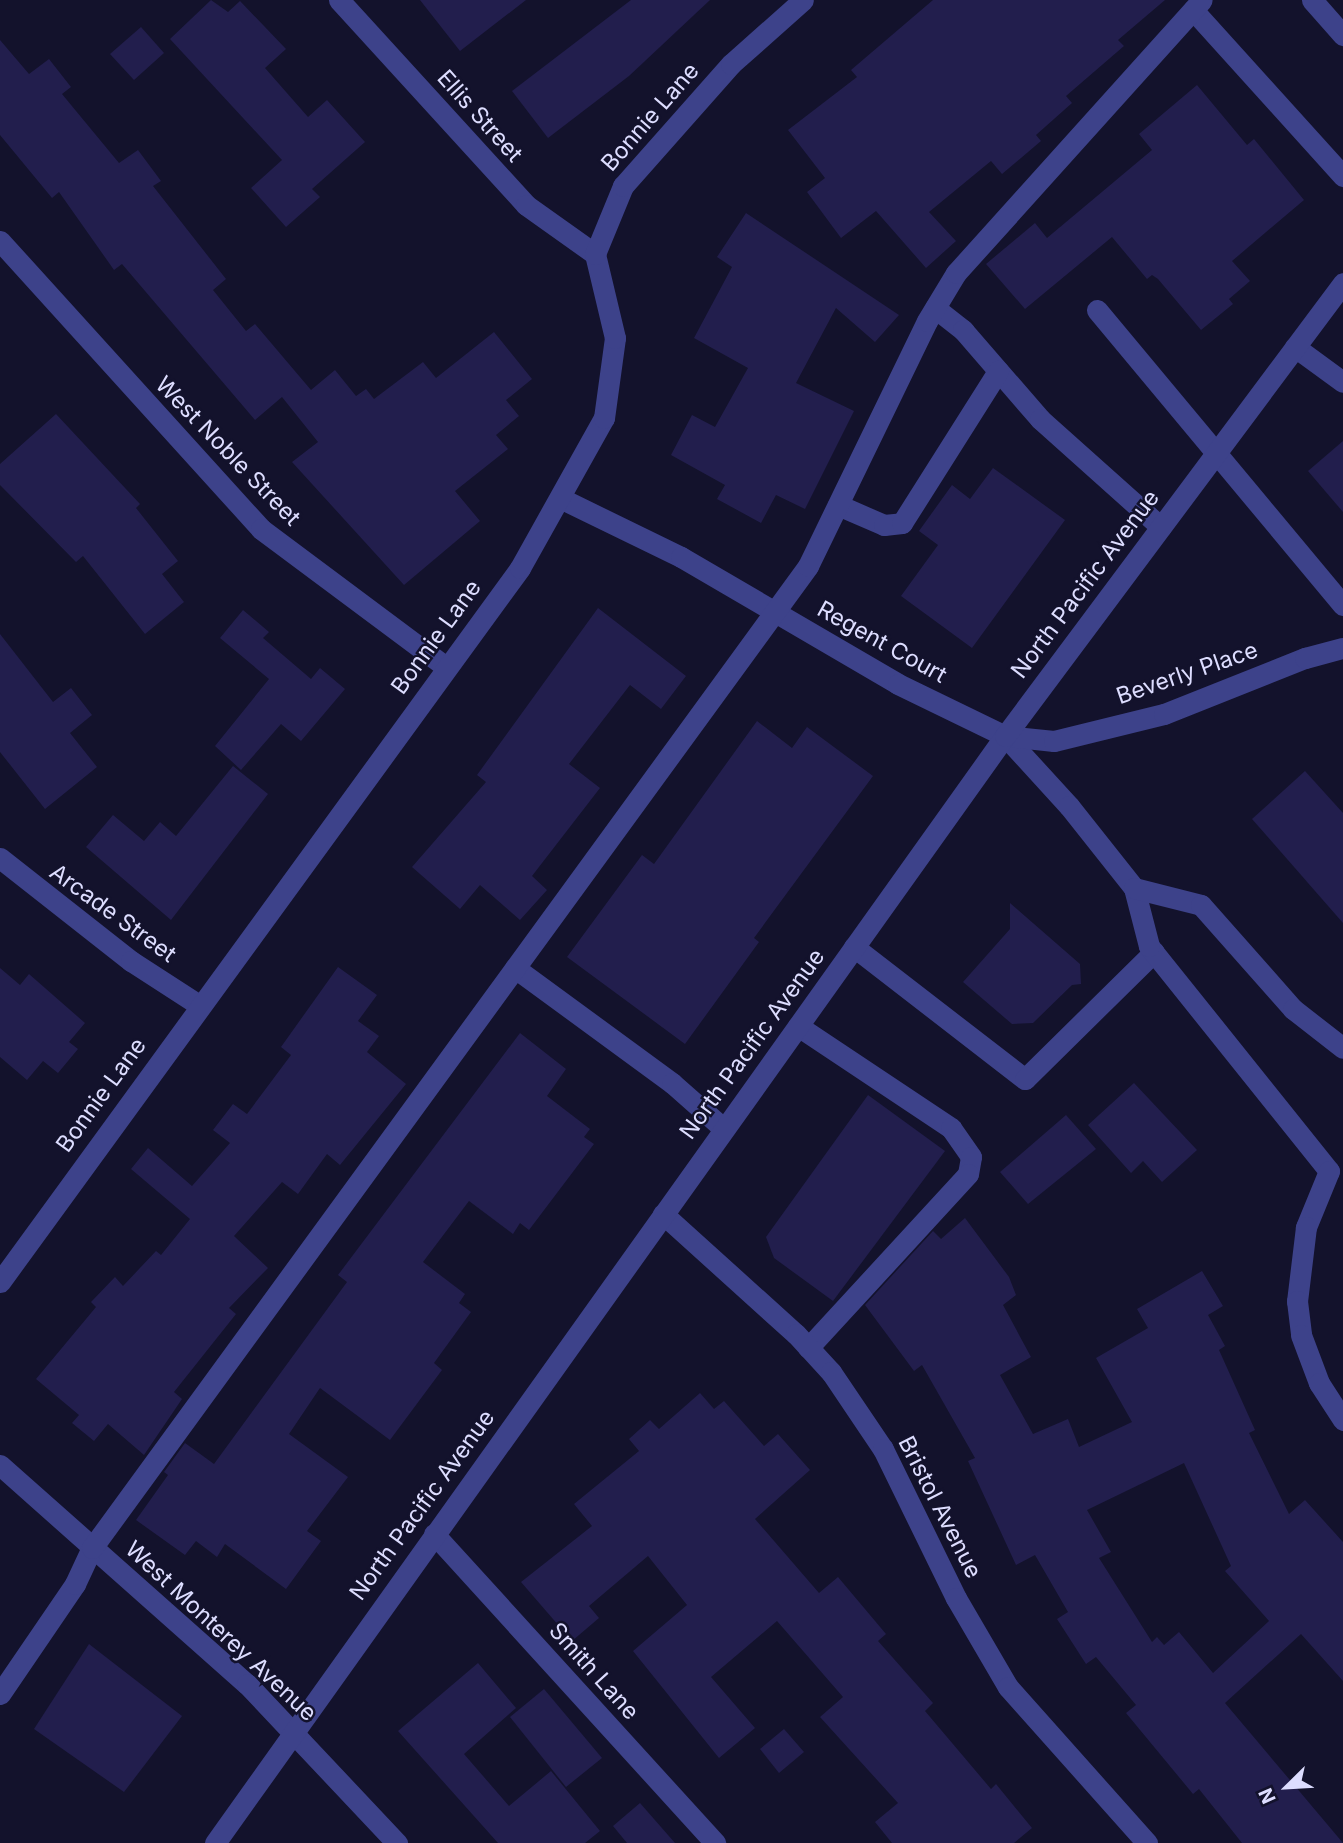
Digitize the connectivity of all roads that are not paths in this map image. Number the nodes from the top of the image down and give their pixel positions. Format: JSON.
{"nodes":[{"id":1,"x":339,"y":0,"type":"edge"},
{"id":2,"x":803,"y":0,"type":"edge"},
{"id":3,"x":1312,"y":0,"type":"edge"},
{"id":4,"x":1198,"y":5,"type":"edge"},
{"id":5,"x":1343,"y":35,"type":"edge"},
{"id":6,"x":1343,"y":176,"type":"edge"},
{"id":7,"x":0,"y":241,"type":"edge"},
{"id":8,"x":596,"y":254,"type":"junction"},
{"id":9,"x":1341,"y":289,"type":"edge"},
{"id":10,"x":935,"y":308,"type":"junction"},
{"id":11,"x":1097,"y":310,"type":"dead end"},
{"id":12,"x":1295,"y":347,"type":"junction"},
{"id":13,"x":998,"y":371,"type":"junction"},
{"id":14,"x":1343,"y":382,"type":"edge"},
{"id":15,"x":1217,"y":451,"type":"junction"},
{"id":16,"x":560,"y":498,"type":"junction"},
{"id":17,"x":838,"y":505,"type":"junction"},
{"id":18,"x":1161,"y":527,"type":"junction"},
{"id":19,"x":1343,"y":605,"type":"edge"},
{"id":20,"x":775,"y":612,"type":"junction"},
{"id":21,"x":1343,"y":648,"type":"edge"},
{"id":22,"x":446,"y":667,"type":"junction"},
{"id":23,"x":1005,"y":736,"type":"junction"},
{"id":24,"x":0,"y":858,"type":"edge"},
{"id":25,"x":1134,"y":888,"type":"junction"},
{"id":26,"x":854,"y":947,"type":"junction"},
{"id":27,"x":1154,"y":953,"type":"junction"},
{"id":28,"x":515,"y":968,"type":"junction"},
{"id":29,"x":199,"y":1005,"type":"junction"},
{"id":30,"x":797,"y":1026,"type":"junction"},
{"id":31,"x":1343,"y":1048,"type":"edge"},
{"id":32,"x":724,"y":1129,"type":"junction"},
{"id":33,"x":1336,"y":1165,"type":"edge"},
{"id":34,"x":663,"y":1214,"type":"junction"},
{"id":35,"x":0,"y":1282,"type":"edge"},
{"id":36,"x":808,"y":1348,"type":"junction"},
{"id":37,"x":1343,"y":1420,"type":"edge"},
{"id":38,"x":0,"y":1465,"type":"edge"},
{"id":39,"x":434,"y":1534,"type":"junction"},
{"id":40,"x":92,"y":1548,"type":"junction"},
{"id":41,"x":0,"y":1694,"type":"edge"},
{"id":42,"x":291,"y":1730,"type":"junction"},
{"id":43,"x":215,"y":1843,"type":"edge"},
{"id":44,"x":397,"y":1843,"type":"edge"},
{"id":45,"x":715,"y":1843,"type":"edge"},
{"id":46,"x":1147,"y":1843,"type":"edge"}],
"edges":[{"from":1,"to":8,"type":"street","name":"Ellis Street"},
{"from":2,"to":8,"type":"street","name":"Bonnie Lane"},
{"from":3,"to":5,"type":"street"},
{"from":4,"to":6,"type":"street"},
{"from":4,"to":10,"type":"street"},
{"from":7,"to":22,"type":"street","name":"West Noble Street"},
{"from":8,"to":16,"type":"street","name":"Bonnie Lane"},
{"from":9,"to":12,"type":"street","name":"North Pacific Avenue"},
{"from":10,"to":13,"type":"street"},
{"from":10,"to":17,"type":"street"},
{"from":11,"to":15,"type":"street"},
{"from":12,"to":14,"type":"street"},
{"from":12,"to":15,"type":"street","name":"North Pacific Avenue"},
{"from":13,"to":17,"type":"street"},
{"from":13,"to":18,"type":"street"},
{"from":15,"to":18,"type":"street","name":"North Pacific Avenue"},
{"from":15,"to":19,"type":"street"},
{"from":16,"to":20,"type":"street","name":"Regent Court"},
{"from":16,"to":22,"type":"street","name":"Bonnie Lane"},
{"from":17,"to":20,"type":"street"},
{"from":18,"to":23,"type":"street","name":"North Pacific Avenue"},
{"from":20,"to":23,"type":"street","name":"Regent Court"},
{"from":20,"to":28,"type":"street"},
{"from":21,"to":23,"type":"street","name":"Beverly Place"},
{"from":22,"to":29,"type":"street","name":"Bonnie Lane"},
{"from":23,"to":25,"type":"street","name":"Regent Court"},
{"from":23,"to":26,"type":"street","name":"North Pacific Avenue"},
{"from":24,"to":29,"type":"street","name":"Arcade Street"},
{"from":25,"to":27,"type":"street","name":"Regent Court"},
{"from":25,"to":31,"type":"street"},
{"from":26,"to":27,"type":"street"},
{"from":26,"to":30,"type":"street","name":"North Pacific Avenue"},
{"from":27,"to":33,"type":"street","name":"Regent Court"},
{"from":28,"to":32,"type":"street"},
{"from":28,"to":40,"type":"street"},
{"from":29,"to":35,"type":"street","name":"Bonnie Lane"},
{"from":30,"to":32,"type":"street","name":"North Pacific Avenue"},
{"from":30,"to":36,"type":"street"},
{"from":32,"to":34,"type":"street","name":"North Pacific Avenue"},
{"from":33,"to":37,"type":"street"},
{"from":34,"to":36,"type":"street","name":"Bristol Avenue"},
{"from":34,"to":39,"type":"street","name":"North Pacific Avenue"},
{"from":36,"to":46,"type":"street","name":"Bristol Avenue"},
{"from":38,"to":40,"type":"street","name":"West Monterey Avenue"},
{"from":39,"to":42,"type":"street","name":"North Pacific Avenue"},
{"from":39,"to":45,"type":"street","name":"Smith Lane"},
{"from":40,"to":41,"type":"street"},
{"from":40,"to":42,"type":"street","name":"West Monterey Avenue"},
{"from":42,"to":43,"type":"street","name":"North Pacific Avenue"},
{"from":42,"to":44,"type":"street","name":"West Monterey Avenue"}]}
